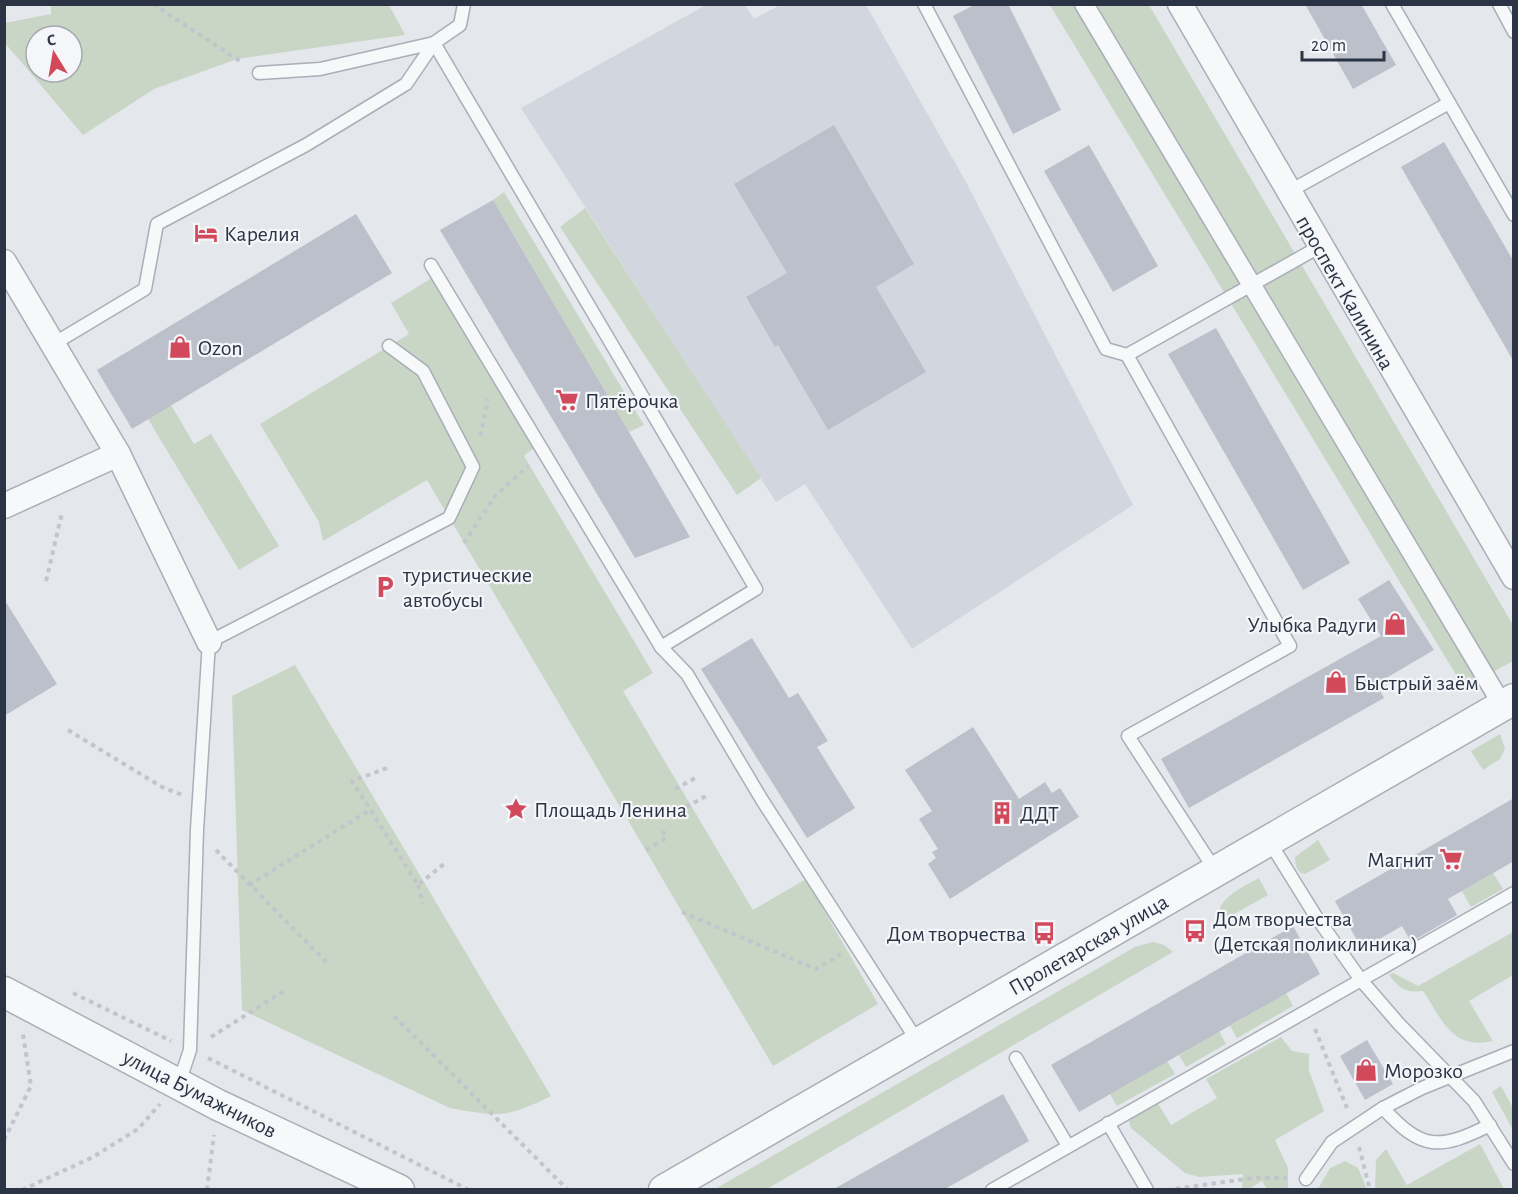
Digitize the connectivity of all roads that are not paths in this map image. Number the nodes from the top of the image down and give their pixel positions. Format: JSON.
{"nodes":[{"id":1,"x":464,"y":4,"type":"edge"},
{"id":2,"x":924,"y":4,"type":"edge"},
{"id":3,"x":1084,"y":4,"type":"edge"},
{"id":4,"x":1180,"y":4,"type":"edge"},
{"id":5,"x":1392,"y":4,"type":"edge"},
{"id":6,"x":1498,"y":4,"type":"edge"},
{"id":7,"x":1514,"y":32,"type":"edge"},
{"id":8,"x":434,"y":43,"type":"junction"},
{"id":9,"x":259,"y":73,"type":"road end"},
{"id":10,"x":1449,"y":103,"type":"junction"},
{"id":11,"x":1288,"y":192,"type":"junction"},
{"id":12,"x":1514,"y":215,"type":"edge"},
{"id":13,"x":1319,"y":247,"type":"junction"},
{"id":14,"x":4,"y":262,"type":"edge"},
{"id":15,"x":431,"y":265,"type":"dead end"},
{"id":16,"x":1251,"y":285,"type":"junction"},
{"id":17,"x":55,"y":343,"type":"junction"},
{"id":18,"x":389,"y":346,"type":"dead end"},
{"id":19,"x":1127,"y":355,"type":"junction"},
{"id":20,"x":118,"y":454,"type":"junction"},
{"id":21,"x":4,"y":506,"type":"edge"},
{"id":22,"x":1514,"y":577,"type":"edge"},
{"id":23,"x":209,"y":642,"type":"junction"},
{"id":24,"x":661,"y":646,"type":"junction"},
{"id":25,"x":1508,"y":703,"type":"edge"},
{"id":26,"x":1268,"y":840,"type":"junction"},
{"id":27,"x":1215,"y":870,"type":"junction"},
{"id":28,"x":1514,"y":893,"type":"edge"},
{"id":29,"x":1361,"y":980,"type":"junction"},
{"id":30,"x":11,"y":995,"type":"edge"},
{"id":31,"x":918,"y":1042,"type":"junction"},
{"id":32,"x":1514,"y":1052,"type":"edge"},
{"id":33,"x":1016,"y":1058,"type":"dead end"},
{"id":34,"x":1452,"y":1077,"type":"junction"},
{"id":35,"x":178,"y":1084,"type":"junction"},
{"id":36,"x":1383,"y":1107,"type":"junction"},
{"id":37,"x":1108,"y":1123,"type":"junction"},
{"id":38,"x":1490,"y":1125,"type":"junction"},
{"id":39,"x":1068,"y":1146,"type":"junction"},
{"id":40,"x":1514,"y":1164,"type":"edge"},
{"id":41,"x":1306,"y":1179,"type":"road end"},
{"id":42,"x":399,"y":1190,"type":"edge"},
{"id":43,"x":664,"y":1190,"type":"edge"},
{"id":44,"x":992,"y":1190,"type":"edge"},
{"id":45,"x":1147,"y":1190,"type":"edge"}],
"edges":[{"from":1,"to":8,"type":"lane"},
{"from":2,"to":19,"type":"lane"},
{"from":3,"to":16,"type":"street"},
{"from":4,"to":11,"type":"street","name":"проспект Калинина"},
{"from":5,"to":10,"type":"lane"},
{"from":6,"to":7,"type":"lane"},
{"from":8,"to":9,"type":"lane"},
{"from":8,"to":17,"type":"lane"},
{"from":8,"to":24,"type":"lane"},
{"from":10,"to":11,"type":"lane"},
{"from":10,"to":12,"type":"lane"},
{"from":11,"to":13,"type":"street","name":"проспект Калинина"},
{"from":13,"to":16,"type":"lane"},
{"from":13,"to":22,"type":"street","name":"проспект Калинина"},
{"from":14,"to":17,"type":"street"},
{"from":15,"to":24,"type":"lane"},
{"from":16,"to":19,"type":"lane"},
{"from":16,"to":25,"type":"street"},
{"from":17,"to":20,"type":"street"},
{"from":18,"to":23,"type":"lane"},
{"from":19,"to":27,"type":"lane"},
{"from":20,"to":21,"type":"street"},
{"from":20,"to":23,"type":"street"},
{"from":23,"to":35,"type":"lane"},
{"from":24,"to":31,"type":"lane"},
{"from":25,"to":26,"type":"street","name":"Пролетарская улица"},
{"from":26,"to":27,"type":"street","name":"Пролетарская улица"},
{"from":26,"to":29,"type":"lane"},
{"from":27,"to":31,"type":"street","name":"Пролетарская улица"},
{"from":28,"to":29,"type":"lane"},
{"from":29,"to":34,"type":"lane"},
{"from":29,"to":37,"type":"lane"},
{"from":30,"to":35,"type":"street","name":"улица Бумажников"},
{"from":31,"to":43,"type":"street","name":"Пролетарская улица"},
{"from":32,"to":34,"type":"lane"},
{"from":33,"to":39,"type":"lane"},
{"from":34,"to":36,"type":"lane"},
{"from":34,"to":38,"type":"lane"},
{"from":35,"to":42,"type":"street","name":"улица Бумажников"},
{"from":36,"to":38,"type":"lane"},
{"from":36,"to":41,"type":"lane"},
{"from":37,"to":39,"type":"lane"},
{"from":37,"to":45,"type":"lane"},
{"from":38,"to":40,"type":"lane"},
{"from":39,"to":44,"type":"lane"}]}
